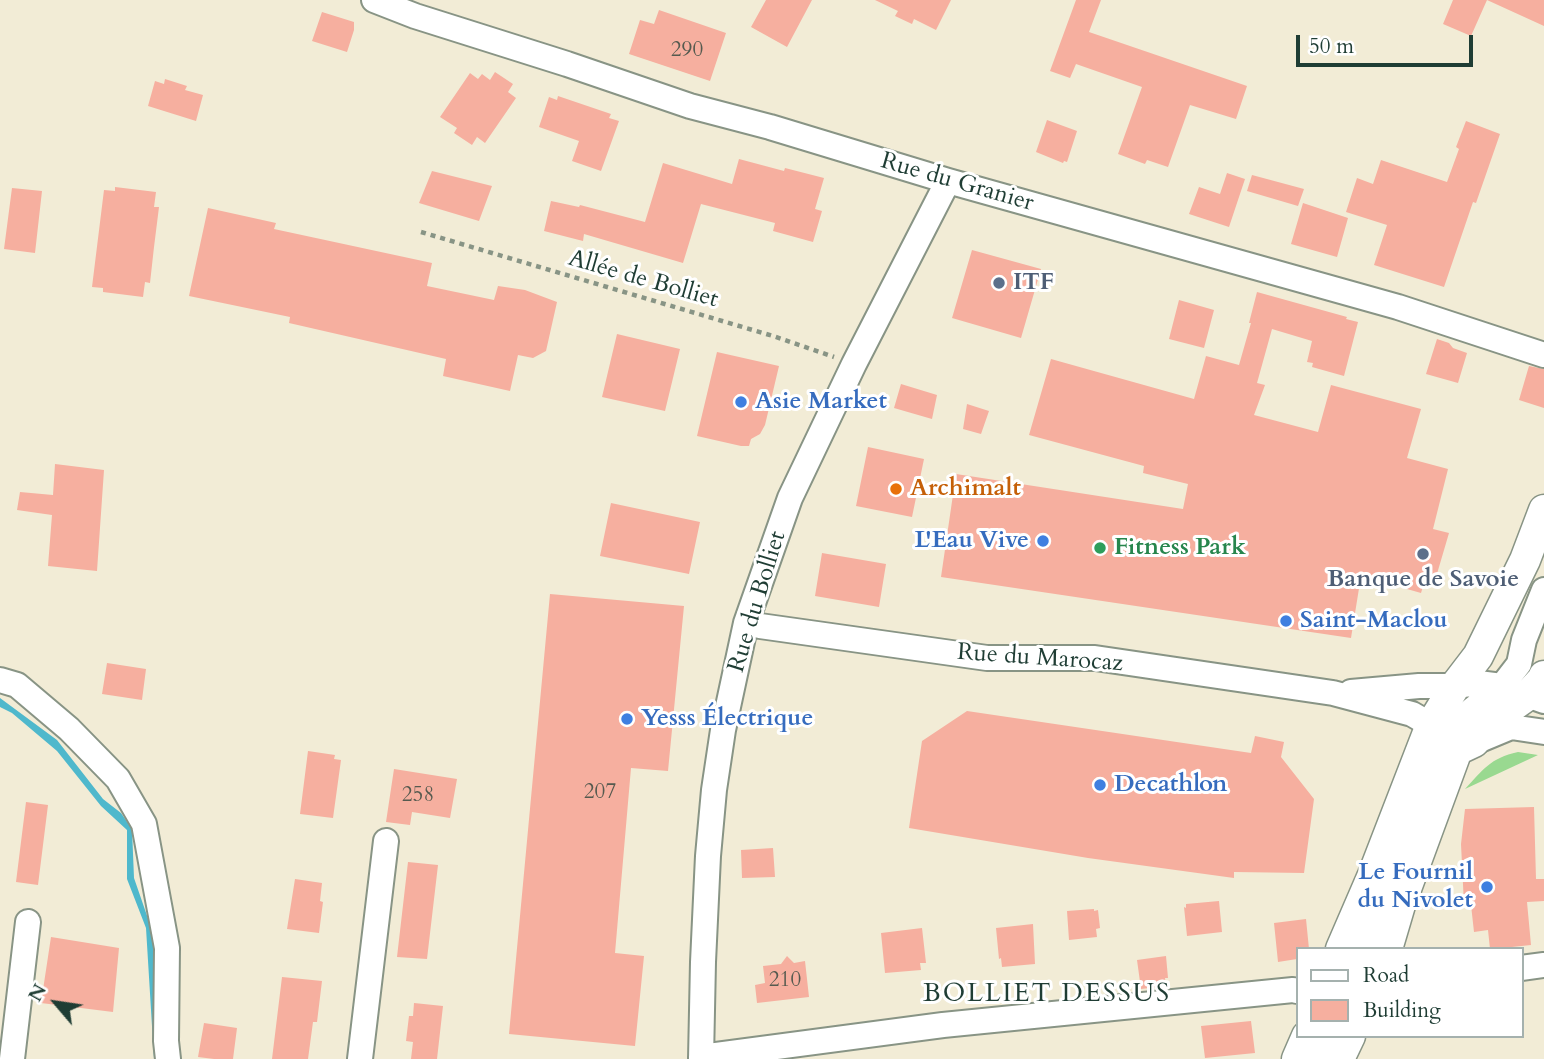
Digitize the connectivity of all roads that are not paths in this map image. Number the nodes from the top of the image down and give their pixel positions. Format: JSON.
{"nodes":[{"id":1,"x":374,"y":0,"type":"edge"},
{"id":2,"x":419,"y":8,"type":"edge"},
{"id":3,"x":948,"y":181,"type":"junction"},
{"id":4,"x":1537,"y":352,"type":"edge"},
{"id":5,"x":1544,"y":510,"type":"edge"},
{"id":6,"x":1544,"y":590,"type":"edge"},
{"id":7,"x":746,"y":623,"type":"junction"},
{"id":8,"x":0,"y":680,"type":"edge"},
{"id":9,"x":1333,"y":693,"type":"junction"},
{"id":10,"x":1488,"y":705,"type":"edge"},
{"id":11,"x":1544,"y":732,"type":"edge"},
{"id":12,"x":386,"y":841,"type":"dead end"},
{"id":13,"x":1368,"y":886,"type":"junction"},
{"id":14,"x":28,"y":922,"type":"dead end"},
{"id":15,"x":1342,"y":947,"type":"edge"},
{"id":16,"x":1361,"y":947,"type":"edge"},
{"id":17,"x":1362,"y":947,"type":"edge"},
{"id":18,"x":1388,"y":947,"type":"edge"},
{"id":19,"x":1544,"y":965,"type":"edge"},
{"id":20,"x":1523,"y":968,"type":"edge"},
{"id":21,"x":1296,"y":991,"type":"edge"},
{"id":22,"x":1306,"y":1038,"type":"edge"},
{"id":23,"x":1325,"y":1038,"type":"edge"},
{"id":24,"x":1349,"y":1038,"type":"edge"},
{"id":25,"x":701,"y":1058,"type":"edge"},
{"id":26,"x":12,"y":1059,"type":"edge"},
{"id":27,"x":168,"y":1059,"type":"edge"},
{"id":28,"x":360,"y":1059,"type":"edge"},
{"id":29,"x":1297,"y":1059,"type":"edge"},
{"id":30,"x":1316,"y":1059,"type":"edge"},
{"id":31,"x":1339,"y":1059,"type":"edge"}],
"edges":[{"from":1,"to":2,"type":"street","name":"Rue du Granier"},
{"from":2,"to":3,"type":"street","name":"Rue du Granier"},
{"from":3,"to":4,"type":"street","name":"Rue du Granier"},
{"from":3,"to":7,"type":"street","name":"Rue du Bolliet"},
{"from":5,"to":10,"type":"main road"},
{"from":6,"to":10,"type":"street"},
{"from":7,"to":9,"type":"street","name":"Rue du Marocaz"},
{"from":7,"to":25,"type":"street","name":"Rue du Bolliet"},
{"from":8,"to":27,"type":"street"},
{"from":9,"to":10,"type":"street","name":"Rue du Marocaz"},
{"from":9,"to":10,"type":"street","name":"Rue du Marocaz"},
{"from":10,"to":11,"type":"street"},
{"from":10,"to":13,"type":"main road"},
{"from":10,"to":17,"type":"street"},
{"from":10,"to":18,"type":"main road"},
{"from":12,"to":28,"type":"street"},
{"from":13,"to":15,"type":"main road"},
{"from":13,"to":16,"type":"street"},
{"from":14,"to":26,"type":"street"},
{"from":19,"to":20,"type":"street"},
{"from":21,"to":25,"type":"street"},
{"from":22,"to":29,"type":"main road"},
{"from":23,"to":30,"type":"street"},
{"from":24,"to":31,"type":"main road"}]}
